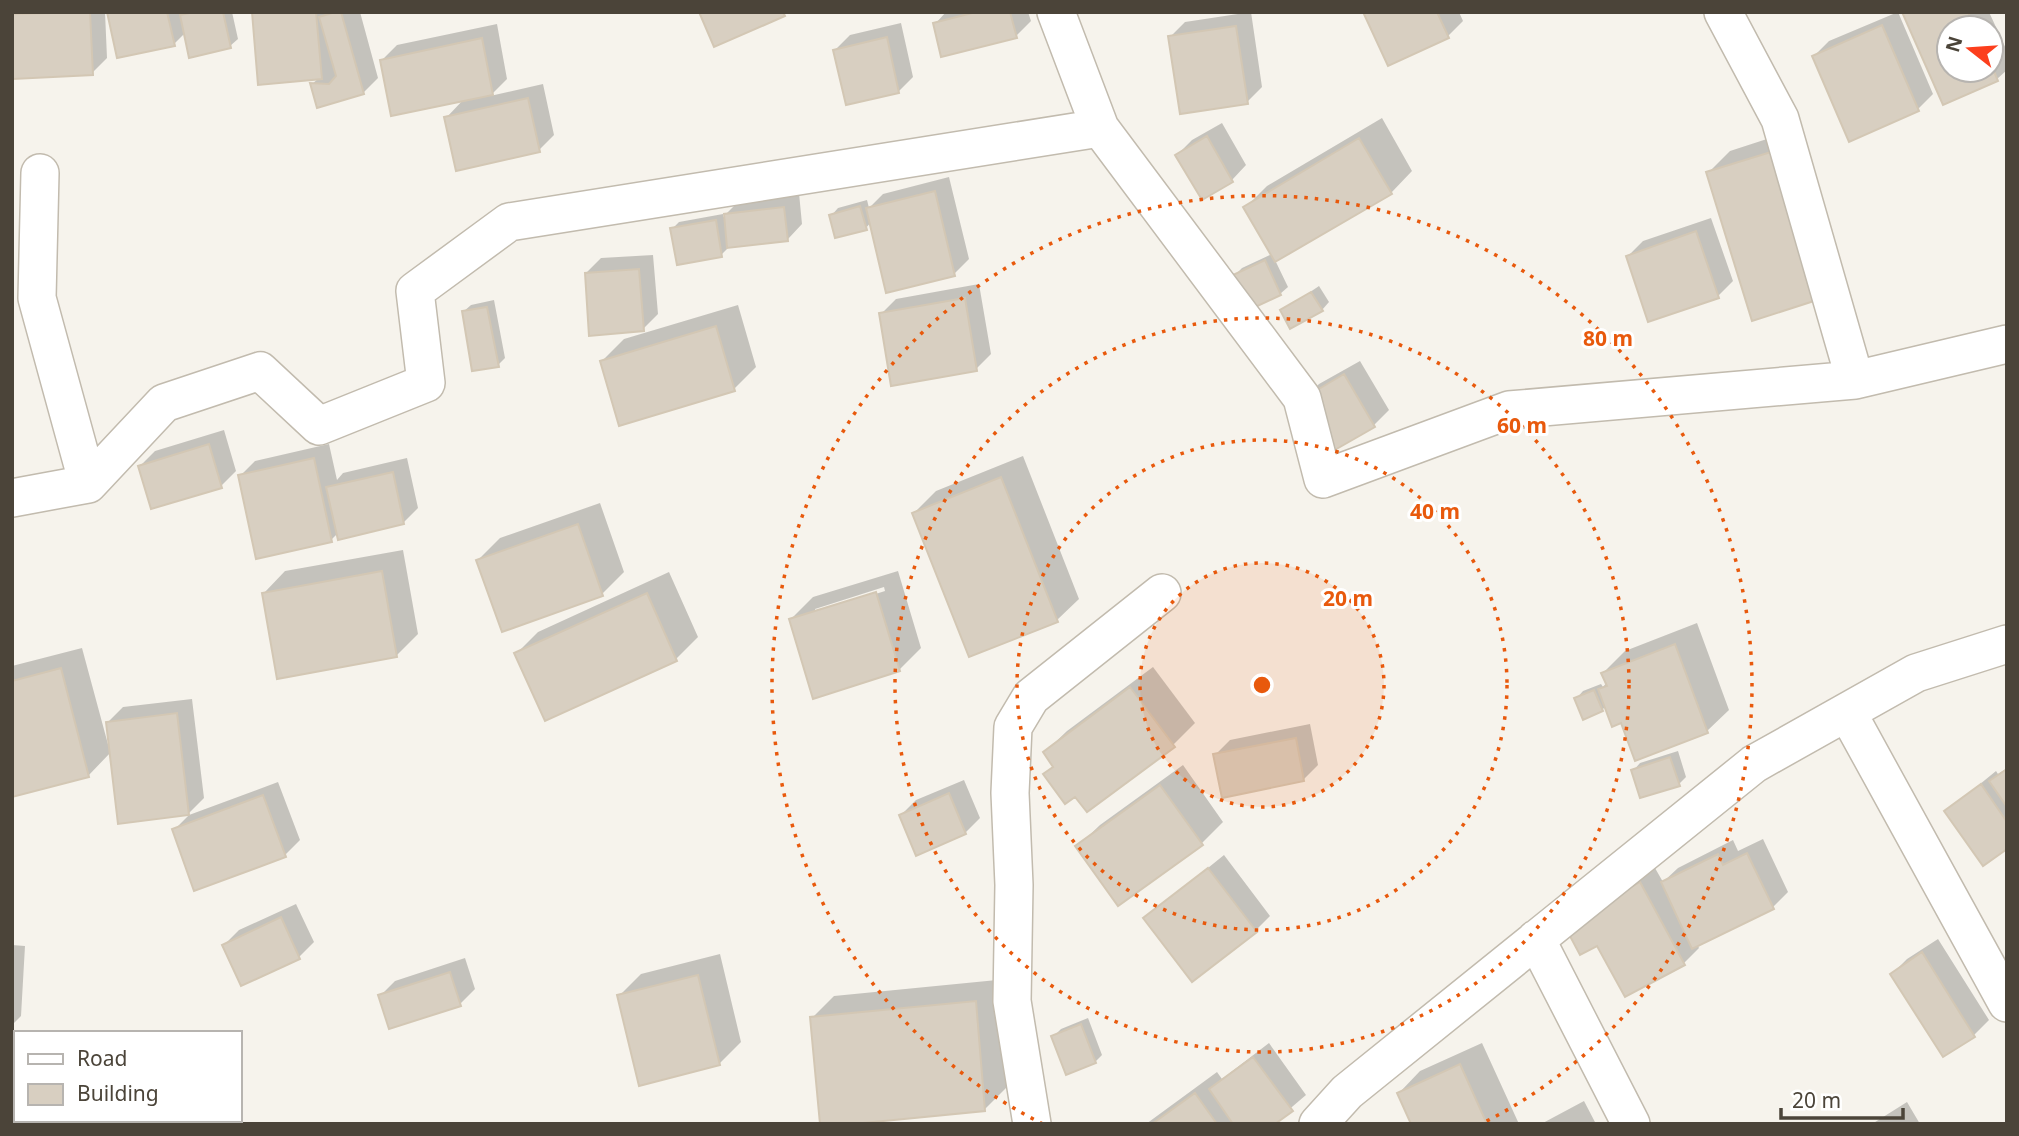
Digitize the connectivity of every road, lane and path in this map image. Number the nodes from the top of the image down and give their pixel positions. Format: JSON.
{"nodes":[{"id":1,"x":1056,"y":12,"type":"edge"},
{"id":2,"x":1723,"y":12,"type":"edge"},
{"id":3,"x":1100,"y":128,"type":"junction"},
{"id":4,"x":40,"y":173,"type":"dead end"},
{"id":5,"x":2007,"y":344,"type":"edge"},
{"id":6,"x":1855,"y":380,"type":"junction"},
{"id":7,"x":88,"y":484,"type":"junction"},
{"id":8,"x":12,"y":498,"type":"edge"},
{"id":9,"x":1162,"y":593,"type":"dead end"},
{"id":10,"x":2007,"y":644,"type":"edge"},
{"id":11,"x":1847,"y":712,"type":"junction"},
{"id":12,"x":1536,"y":939,"type":"junction"},
{"id":13,"x":2007,"y":1003,"type":"edge"},
{"id":14,"x":1032,"y":1124,"type":"edge"},
{"id":15,"x":1318,"y":1124,"type":"edge"},
{"id":16,"x":1632,"y":1124,"type":"edge"}],
"edges":[{"from":1,"to":3,"type":"street"},
{"from":2,"to":6,"type":"street"},
{"from":3,"to":6,"type":"street"},
{"from":3,"to":7,"type":"street"},
{"from":4,"to":7,"type":"street"},
{"from":5,"to":6,"type":"street"},
{"from":7,"to":8,"type":"street"},
{"from":9,"to":14,"type":"street"},
{"from":10,"to":11,"type":"street"},
{"from":11,"to":12,"type":"street"},
{"from":11,"to":13,"type":"street"},
{"from":12,"to":15,"type":"street"},
{"from":12,"to":16,"type":"street"}]}
